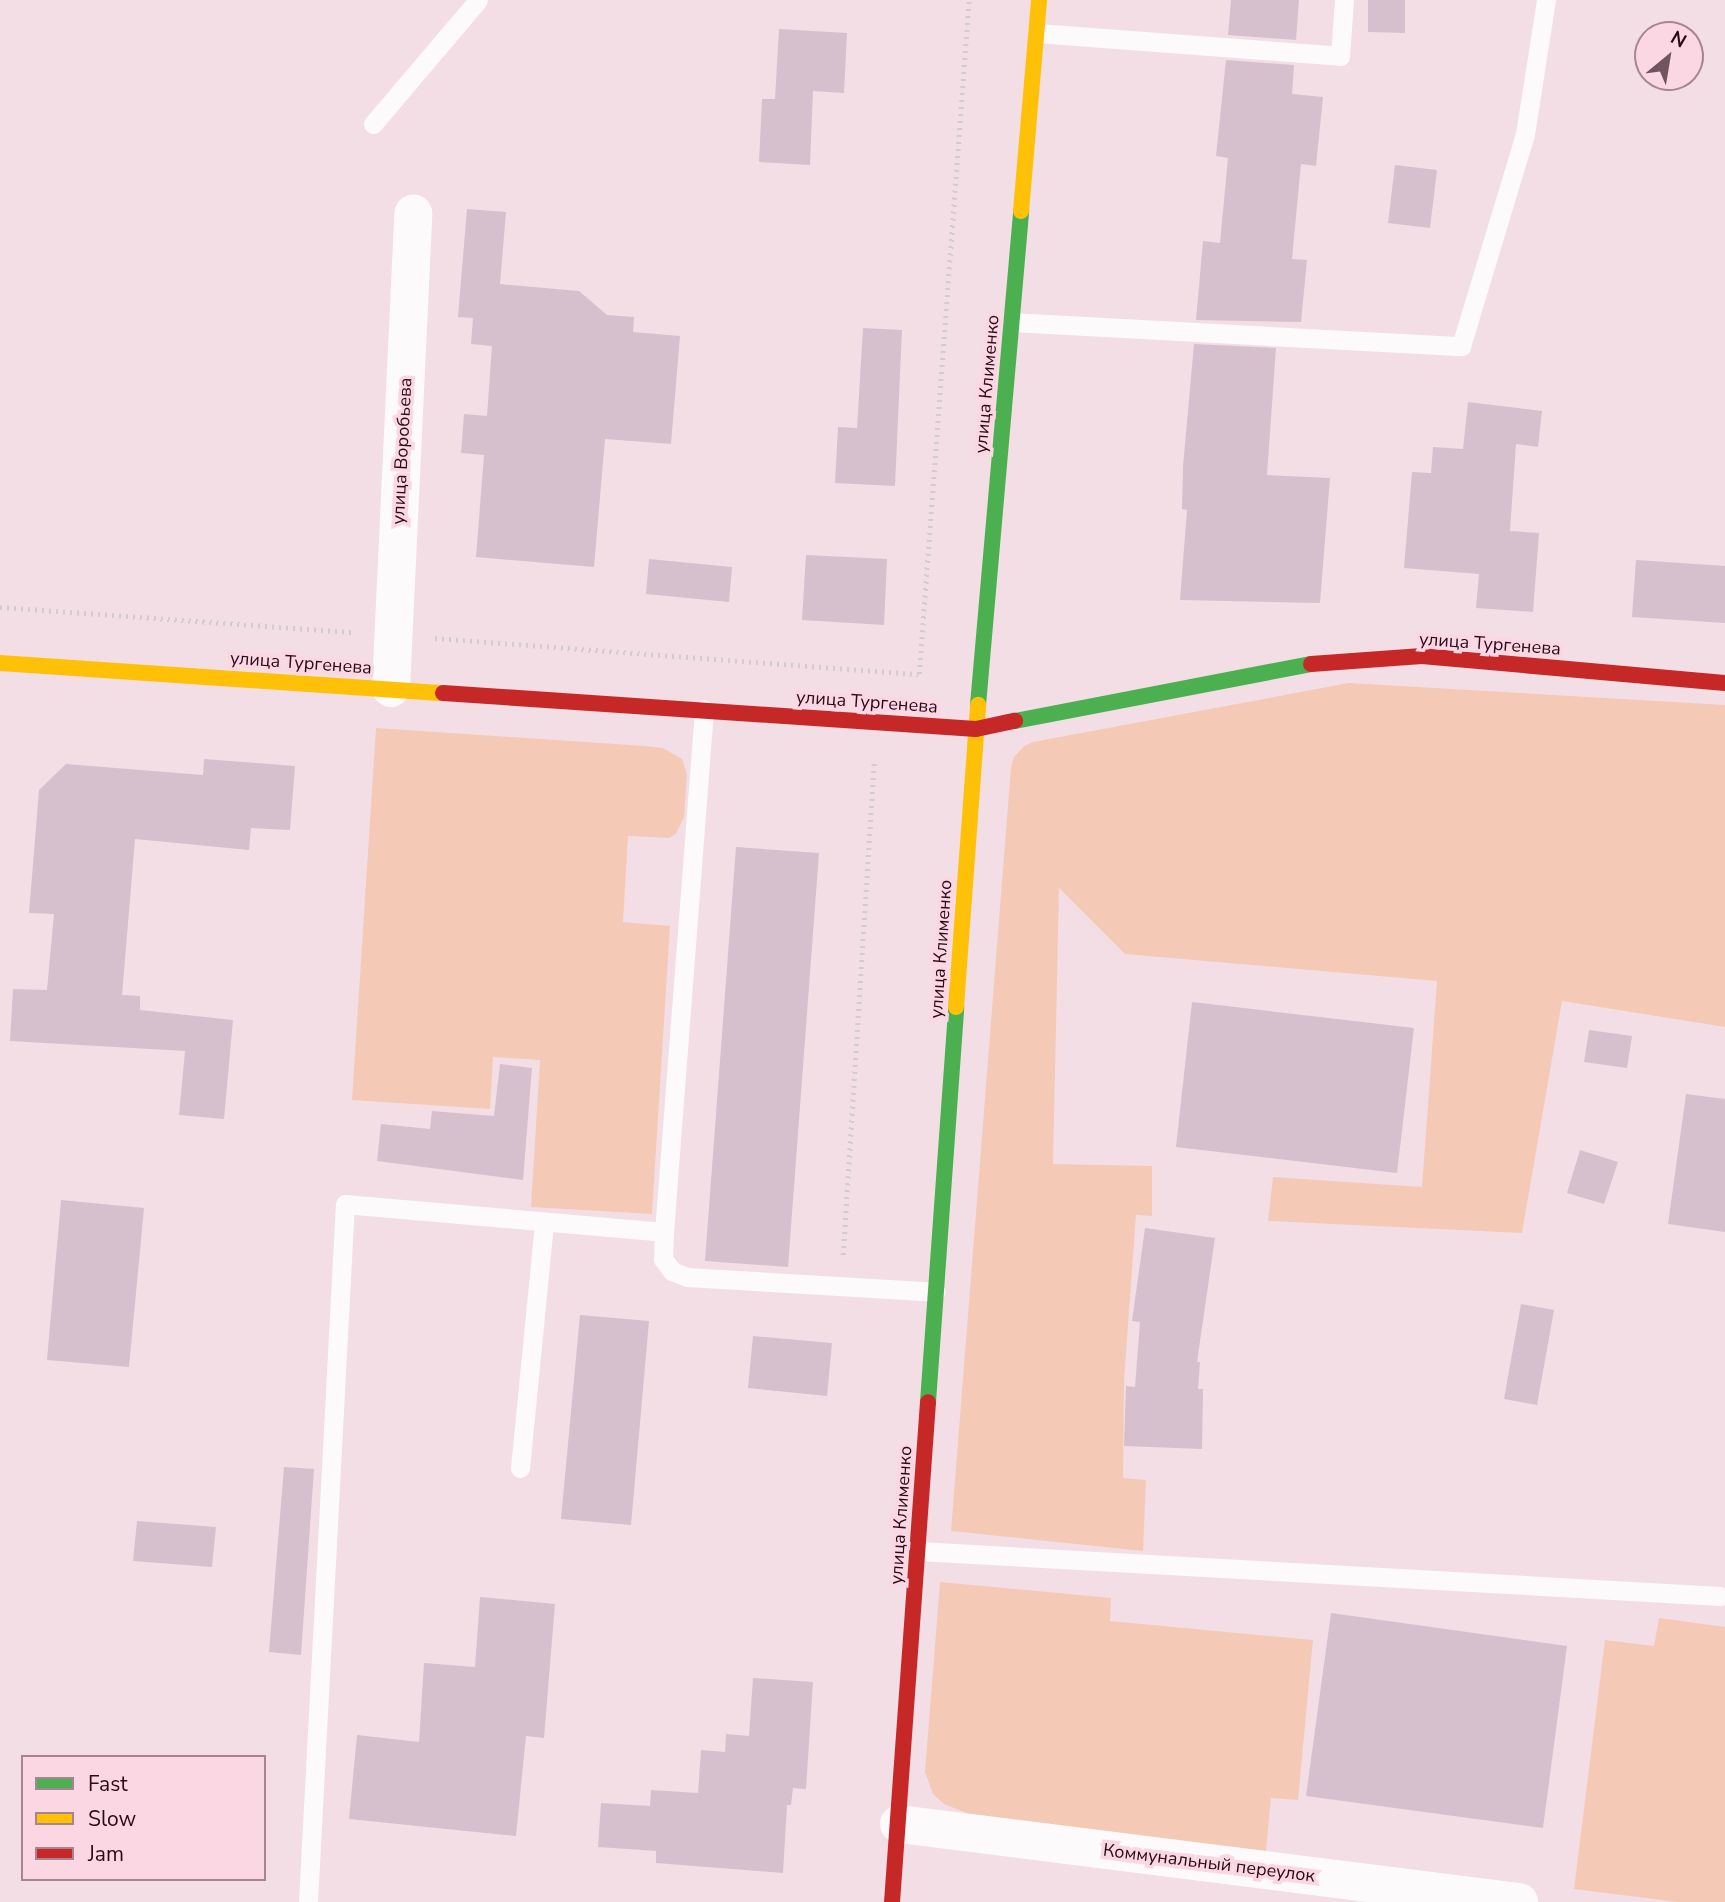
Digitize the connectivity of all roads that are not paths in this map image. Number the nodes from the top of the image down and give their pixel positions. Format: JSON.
{"nodes":[{"id":1,"x":478,"y":0,"type":"edge"},
{"id":2,"x":1039,"y":0,"type":"edge"},
{"id":3,"x":1344,"y":0,"type":"edge"},
{"id":4,"x":1546,"y":0,"type":"edge"},
{"id":5,"x":1037,"y":33,"type":"junction"},
{"id":6,"x":373,"y":124,"type":"dead end"},
{"id":7,"x":413,"y":214,"type":"dead end"},
{"id":8,"x":1012,"y":321,"type":"junction"},
{"id":9,"x":0,"y":663,"type":"edge"},
{"id":10,"x":1725,"y":683,"type":"edge"},
{"id":11,"x":391,"y":688,"type":"junction"},
{"id":12,"x":704,"y":710,"type":"junction"},
{"id":13,"x":976,"y":729,"type":"junction"},
{"id":14,"x":544,"y":1222,"type":"junction"},
{"id":15,"x":664,"y":1232,"type":"junction"},
{"id":16,"x":936,"y":1292,"type":"junction"},
{"id":17,"x":520,"y":1468,"type":"dead end"},
{"id":18,"x":918,"y":1551,"type":"junction"},
{"id":19,"x":1720,"y":1596,"type":"dead end"},
{"id":20,"x":899,"y":1824,"type":"junction"},
{"id":21,"x":308,"y":1902,"type":"edge"},
{"id":22,"x":892,"y":1902,"type":"edge"},
{"id":23,"x":1519,"y":1902,"type":"edge"}],
"edges":[{"from":1,"to":6,"type":"lane"},
{"from":2,"to":5,"type":"street","name":"улица Клименко"},
{"from":3,"to":5,"type":"lane"},
{"from":4,"to":8,"type":"lane"},
{"from":5,"to":8,"type":"street","name":"улица Клименко"},
{"from":7,"to":11,"type":"street","name":"улица Воробьева"},
{"from":8,"to":13,"type":"street","name":"улица Клименко"},
{"from":9,"to":11,"type":"street","name":"улица Тургенева"},
{"from":10,"to":13,"type":"street","name":"улица Тургенева"},
{"from":11,"to":12,"type":"street","name":"улица Тургенева"},
{"from":12,"to":13,"type":"street","name":"улица Тургенева"},
{"from":12,"to":15,"type":"lane"},
{"from":13,"to":16,"type":"street","name":"улица Клименко"},
{"from":14,"to":15,"type":"lane"},
{"from":14,"to":17,"type":"lane"},
{"from":14,"to":21,"type":"lane"},
{"from":15,"to":16,"type":"lane"},
{"from":16,"to":18,"type":"street","name":"улица Клименко"},
{"from":18,"to":19,"type":"lane"},
{"from":18,"to":20,"type":"street","name":"улица Клименко"},
{"from":20,"to":22,"type":"street","name":"улица Клименко"},
{"from":20,"to":23,"type":"street","name":"Коммунальный переулок"}]}
